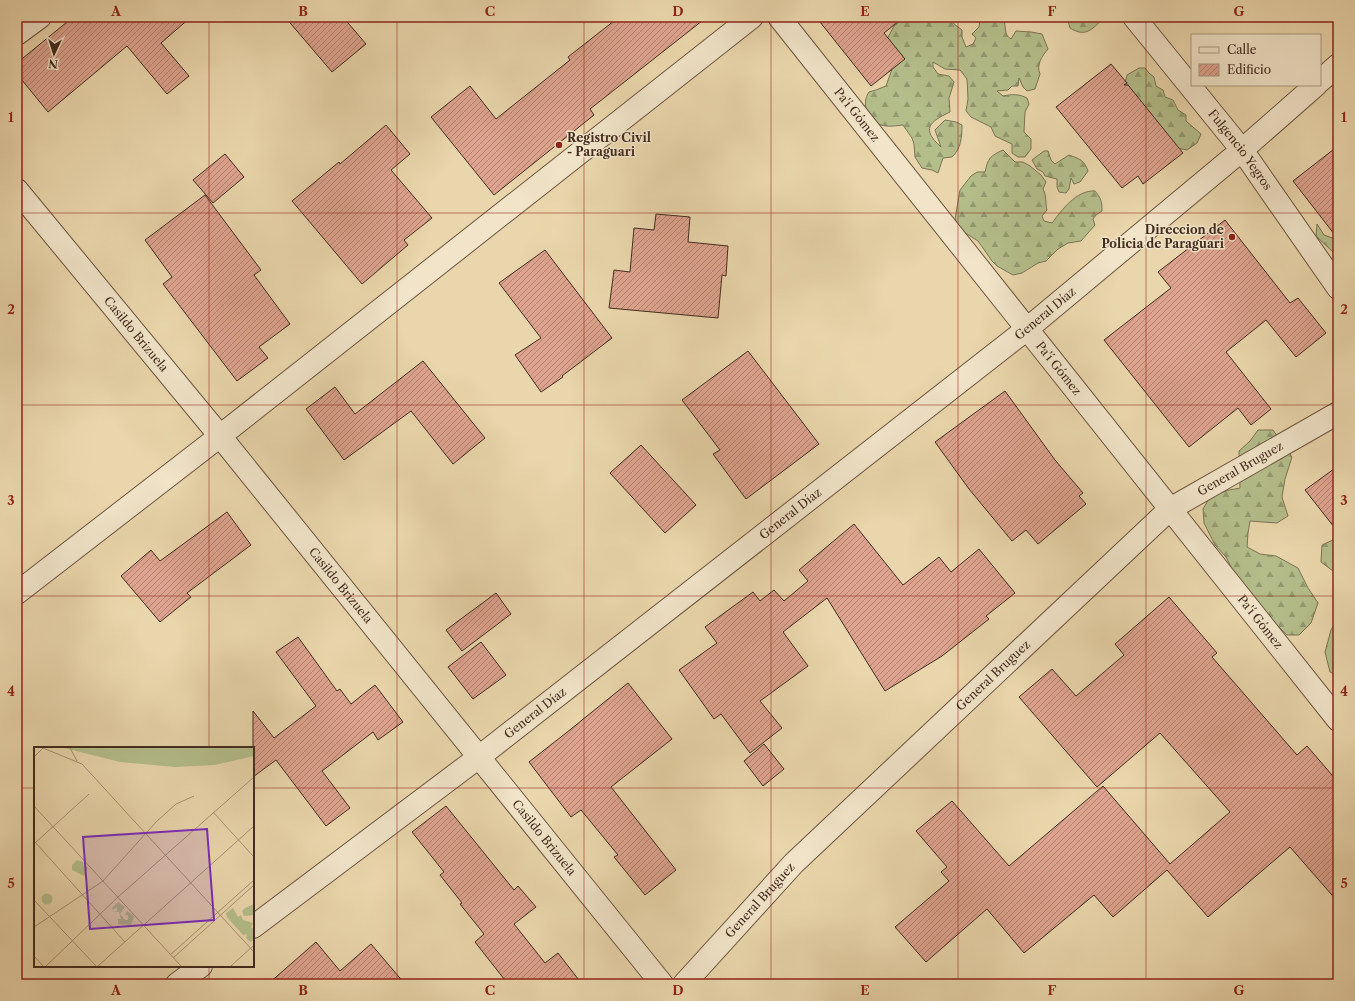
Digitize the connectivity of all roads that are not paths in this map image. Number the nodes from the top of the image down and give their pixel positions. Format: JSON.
{"nodes":[{"id":1,"x":40,"y":17,"type":"edge"},
{"id":2,"x":752,"y":17,"type":"edge"},
{"id":3,"x":780,"y":17,"type":"edge"},
{"id":4,"x":1134,"y":17,"type":"edge"},
{"id":5,"x":17,"y":34,"type":"edge"},
{"id":6,"x":1338,"y":65,"type":"edge"},
{"id":7,"x":1321,"y":80,"type":"edge"},
{"id":8,"x":1315,"y":86,"type":"edge"},
{"id":9,"x":1242,"y":150,"type":"junction"},
{"id":10,"x":17,"y":190,"type":"edge"},
{"id":11,"x":1338,"y":288,"type":"edge"},
{"id":12,"x":1027,"y":328,"type":"junction"},
{"id":13,"x":1338,"y":413,"type":"edge"},
{"id":14,"x":220,"y":436,"type":"junction"},
{"id":15,"x":1170,"y":509,"type":"junction"},
{"id":16,"x":17,"y":593,"type":"edge"},
{"id":17,"x":1338,"y":720,"type":"edge"},
{"id":18,"x":479,"y":757,"type":"junction"},
{"id":19,"x":254,"y":926,"type":"edge"},
{"id":20,"x":200,"y":967,"type":"edge"},
{"id":21,"x":177,"y":984,"type":"edge"},
{"id":22,"x":662,"y":984,"type":"edge"},
{"id":23,"x":684,"y":984,"type":"edge"}],
"edges":[{"from":1,"to":5,"type":"street"},
{"from":2,"to":14,"type":"street"},
{"from":3,"to":12,"type":"street","name":"Pa'í Gómez"},
{"from":4,"to":9,"type":"street","name":"Fulgencio Yegros"},
{"from":6,"to":7,"type":"street"},
{"from":8,"to":9,"type":"street","name":"General Díaz"},
{"from":9,"to":11,"type":"street","name":"Fulgencio Yegros"},
{"from":9,"to":12,"type":"street","name":"General Díaz"},
{"from":10,"to":14,"type":"street","name":"Casildo Brizuela"},
{"from":12,"to":15,"type":"street","name":"Pa'í Gómez"},
{"from":12,"to":18,"type":"street","name":"General Díaz"},
{"from":13,"to":15,"type":"street","name":"General Bruguez"},
{"from":14,"to":16,"type":"street"},
{"from":14,"to":18,"type":"street","name":"Casildo Brizuela"},
{"from":15,"to":17,"type":"street","name":"Pa'í Gómez"},
{"from":15,"to":23,"type":"street","name":"General Bruguez"},
{"from":18,"to":19,"type":"street","name":"General Díaz"},
{"from":18,"to":22,"type":"street","name":"Casildo Brizuela"},
{"from":20,"to":21,"type":"street"}]}
